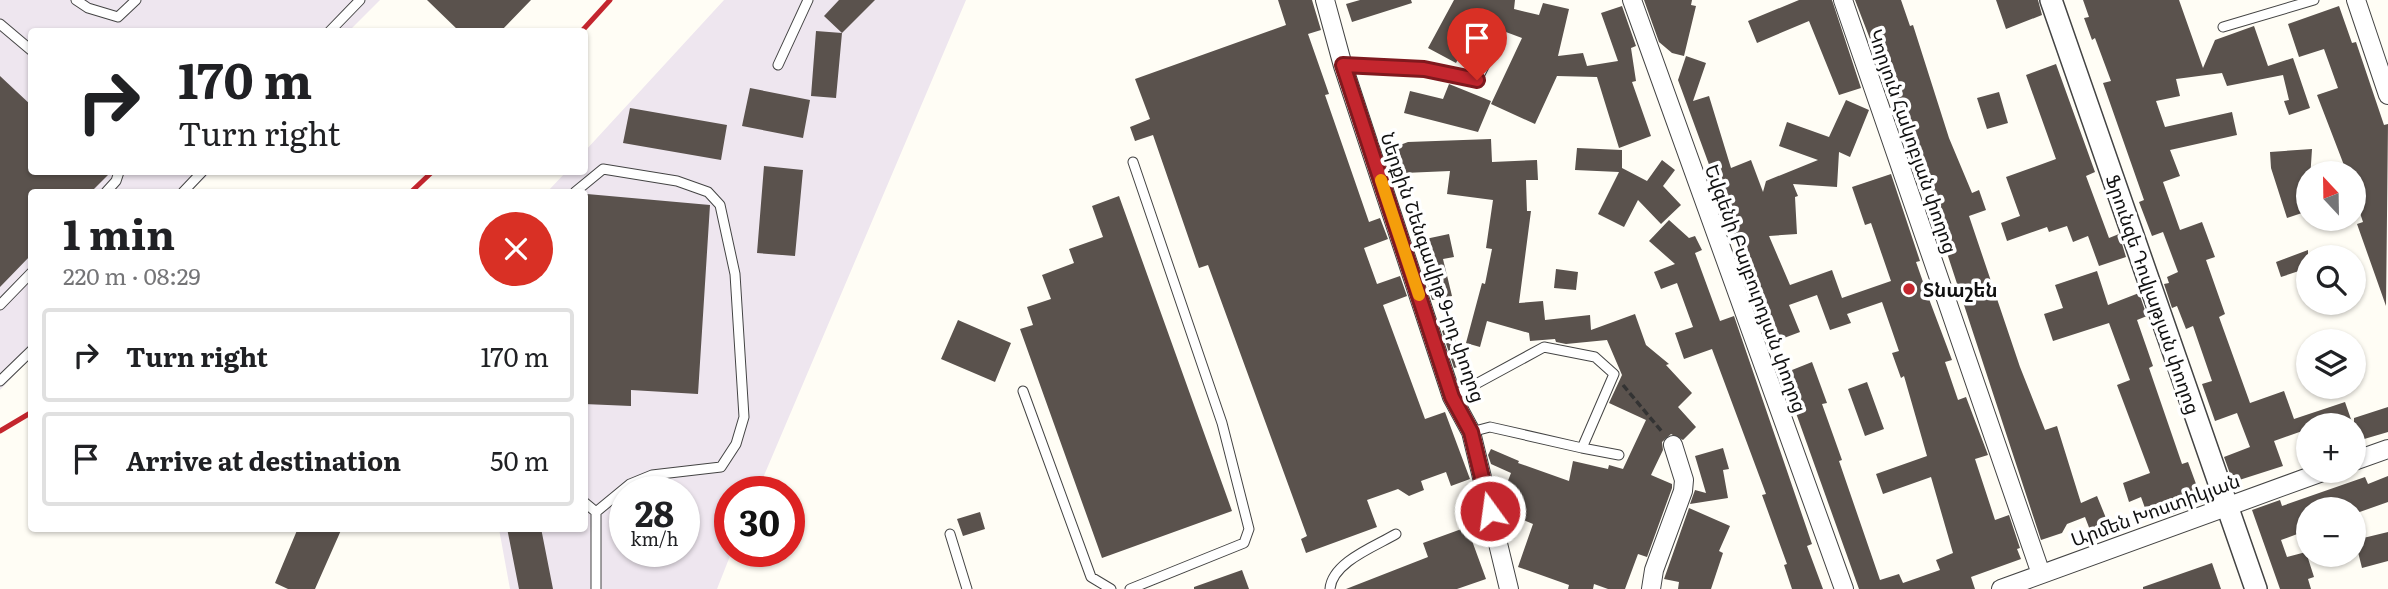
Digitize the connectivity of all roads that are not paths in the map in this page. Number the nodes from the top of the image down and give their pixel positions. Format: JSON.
{"nodes":[{"id":1,"x":76,"y":0,"type":"edge"},
{"id":2,"x":136,"y":0,"type":"edge"},
{"id":3,"x":360,"y":0,"type":"edge"},
{"id":4,"x":808,"y":0,"type":"edge"},
{"id":5,"x":1325,"y":0,"type":"edge"},
{"id":6,"x":1632,"y":0,"type":"edge"},
{"id":7,"x":1843,"y":0,"type":"edge"},
{"id":8,"x":2051,"y":0,"type":"edge"},
{"id":9,"x":2314,"y":0,"type":"edge"},
{"id":10,"x":2356,"y":0,"type":"edge"},
{"id":11,"x":0,"y":24,"type":"edge"},
{"id":12,"x":2223,"y":27,"type":"dead end"},
{"id":13,"x":332,"y":28,"type":"edge"},
{"id":14,"x":1499,"y":37,"type":"dead end"},
{"id":15,"x":28,"y":48,"type":"edge"},
{"id":16,"x":778,"y":65,"type":"dead end"},
{"id":17,"x":1343,"y":65,"type":"junction"},
{"id":18,"x":2388,"y":95,"type":"edge"},
{"id":19,"x":1133,"y":162,"type":"dead end"},
{"id":20,"x":199,"y":175,"type":"edge"},
{"id":21,"x":186,"y":189,"type":"edge"},
{"id":22,"x":579,"y":189,"type":"edge"},
{"id":23,"x":28,"y":275,"type":"edge"},
{"id":24,"x":0,"y":305,"type":"edge"},
{"id":25,"x":28,"y":354,"type":"edge"},
{"id":26,"x":0,"y":381,"type":"edge"},
{"id":27,"x":1023,"y":391,"type":"dead end"},
{"id":28,"x":1452,"y":397,"type":"junction"},
{"id":29,"x":1471,"y":432,"type":"junction"},
{"id":30,"x":1673,"y":445,"type":"road end"},
{"id":31,"x":1582,"y":449,"type":"junction"},
{"id":32,"x":2388,"y":449,"type":"edge"},
{"id":33,"x":1619,"y":455,"type":"dead end"},
{"id":34,"x":2366,"y":457,"type":"edge"},
{"id":35,"x":2296,"y":481,"type":"edge"},
{"id":36,"x":2227,"y":504,"type":"junction"},
{"id":37,"x":588,"y":505,"type":"edge"},
{"id":38,"x":596,"y":512,"type":"junction"},
{"id":39,"x":950,"y":534,"type":"dead end"},
{"id":40,"x":1396,"y":534,"type":"dead end"},
{"id":41,"x":2033,"y":581,"type":"edge"},
{"id":42,"x":596,"y":589,"type":"edge"},
{"id":43,"x":967,"y":589,"type":"edge"},
{"id":44,"x":1111,"y":589,"type":"edge"},
{"id":45,"x":1130,"y":589,"type":"edge"},
{"id":46,"x":1330,"y":589,"type":"edge"},
{"id":47,"x":1509,"y":589,"type":"edge"},
{"id":48,"x":1651,"y":589,"type":"edge"},
{"id":49,"x":1843,"y":589,"type":"edge"},
{"id":50,"x":2001,"y":589,"type":"edge"},
{"id":51,"x":2256,"y":589,"type":"edge"}],
"edges":[{"from":1,"to":2,"type":"lane"},
{"from":3,"to":13,"type":"lane"},
{"from":4,"to":16,"type":"lane"},
{"from":5,"to":17,"type":"street","name":"Ներքին Շենգավիթ 9-րդ փողոց"},
{"from":6,"to":49,"type":"street","name":"Եվգենի Բայբուրդյան փողոց"},
{"from":7,"to":41,"type":"street","name":"Կորյուն Հակոբյան փողոց"},
{"from":8,"to":36,"type":"street","name":"Ֆրունզե Դովլաթյան փողոց"},
{"from":9,"to":12,"type":"lane"},
{"from":10,"to":18,"type":"street"},
{"from":11,"to":15,"type":"lane"},
{"from":14,"to":17,"type":"lane"},
{"from":17,"to":28,"type":"street","name":"Ներքին Շենգավիթ 9-րդ փողոց"},
{"from":19,"to":45,"type":"lane"},
{"from":20,"to":21,"type":"lane"},
{"from":22,"to":38,"type":"lane"},
{"from":23,"to":24,"type":"lane"},
{"from":25,"to":26,"type":"lane"},
{"from":27,"to":44,"type":"lane"},
{"from":28,"to":29,"type":"street","name":"Ներքին Շենգավիթ 9-րդ փողոց"},
{"from":28,"to":31,"type":"lane"},
{"from":29,"to":31,"type":"lane"},
{"from":29,"to":47,"type":"street","name":"Ներքին Շենգավիթ 9-րդ փողոց"},
{"from":30,"to":48,"type":"street"},
{"from":31,"to":33,"type":"lane"},
{"from":32,"to":34,"type":"street"},
{"from":35,"to":36,"type":"street","name":"Արմեն Խոստիկյան"},
{"from":36,"to":41,"type":"street","name":"Արմեն Խոստիկյան"},
{"from":36,"to":51,"type":"street","name":"Ֆրունզե Դովլաթյան փողոց"},
{"from":37,"to":38,"type":"lane"},
{"from":38,"to":42,"type":"lane"},
{"from":39,"to":43,"type":"lane"},
{"from":40,"to":46,"type":"lane"},
{"from":41,"to":50,"type":"street","name":"Արմեն Խոստիկյան"}]}
